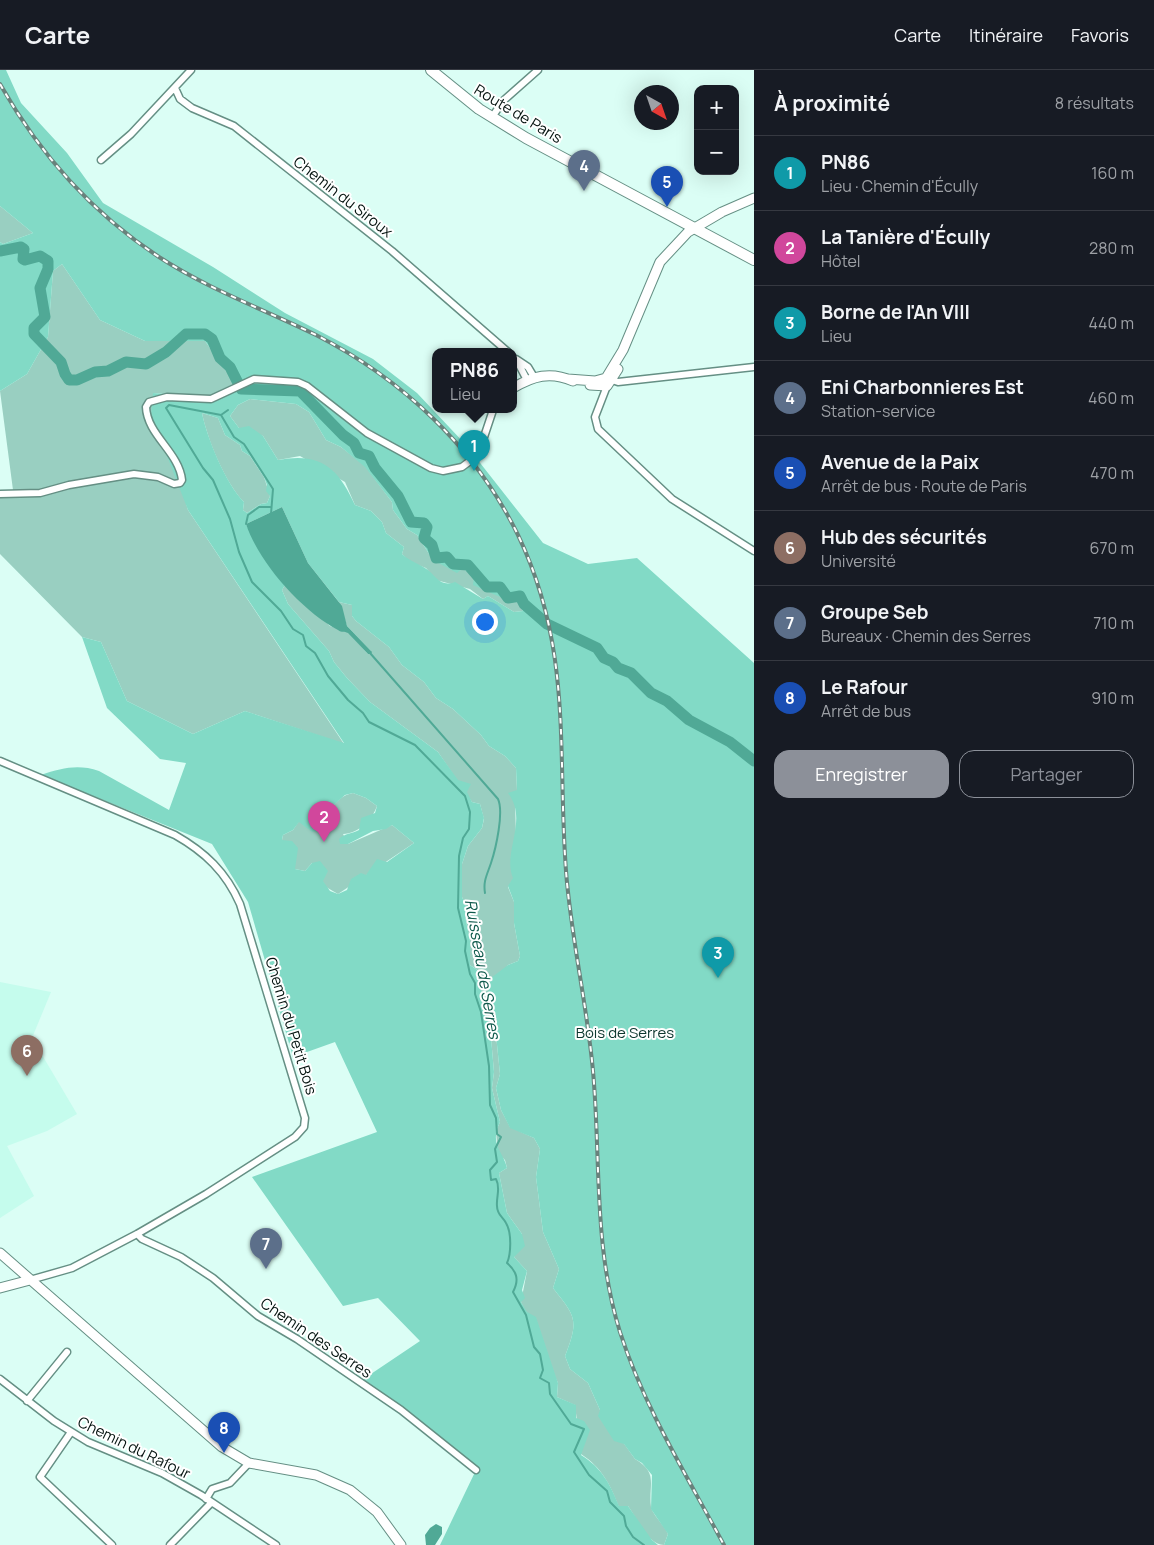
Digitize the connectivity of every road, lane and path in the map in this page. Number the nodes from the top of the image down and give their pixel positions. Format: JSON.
{"nodes":[{"id":1,"x":191,"y":70,"type":"edge"},
{"id":2,"x":430,"y":70,"type":"edge"},
{"id":3,"x":538,"y":70,"type":"edge"},
{"id":4,"x":175,"y":88,"type":"junction"},
{"id":5,"x":492,"y":117,"type":"junction"},
{"id":6,"x":100,"y":160,"type":"dead end"},
{"id":7,"x":754,"y":198,"type":"edge"},
{"id":8,"x":695,"y":228,"type":"junction"},
{"id":9,"x":754,"y":260,"type":"edge"},
{"id":10,"x":503,"y":348,"type":"edge"},
{"id":11,"x":517,"y":362,"type":"edge"},
{"id":12,"x":754,"y":367,"type":"edge"},
{"id":13,"x":531,"y":378,"type":"junction"},
{"id":14,"x":609,"y":381,"type":"junction"},
{"id":15,"x":517,"y":386,"type":"edge"},
{"id":16,"x":491,"y":413,"type":"edge"},
{"id":17,"x":0,"y":494,"type":"edge"},
{"id":18,"x":754,"y":551,"type":"edge"},
{"id":19,"x":0,"y":761,"type":"edge"},
{"id":20,"x":137,"y":1234,"type":"junction"},
{"id":21,"x":0,"y":1253,"type":"edge"},
{"id":22,"x":30,"y":1280,"type":"junction"},
{"id":23,"x":0,"y":1288,"type":"edge"},
{"id":24,"x":67,"y":1352,"type":"dead end"},
{"id":25,"x":0,"y":1379,"type":"edge"},
{"id":26,"x":27,"y":1400,"type":"junction"},
{"id":27,"x":71,"y":1432,"type":"junction"},
{"id":28,"x":250,"y":1463,"type":"junction"},
{"id":29,"x":476,"y":1470,"type":"dead end"},
{"id":30,"x":209,"y":1501,"type":"junction"},
{"id":31,"x":112,"y":1545,"type":"edge"},
{"id":32,"x":170,"y":1545,"type":"edge"},
{"id":33,"x":276,"y":1545,"type":"edge"},
{"id":34,"x":401,"y":1545,"type":"edge"}],
"edges":[{"from":1,"to":4,"type":"street"},
{"from":2,"to":5,"type":"main road","name":"Route de Paris"},
{"from":3,"to":5,"type":"street"},
{"from":4,"to":6,"type":"street"},
{"from":4,"to":10,"type":"street","name":"Chemin du Siroux"},
{"from":5,"to":8,"type":"main road","name":"Route de Paris"},
{"from":7,"to":8,"type":"main road"},
{"from":8,"to":9,"type":"main road","name":"Route de Paris"},
{"from":8,"to":14,"type":"main road"},
{"from":11,"to":13,"type":"street"},
{"from":12,"to":14,"type":"street"},
{"from":13,"to":14,"type":"main road"},
{"from":13,"to":15,"type":"main road"},
{"from":14,"to":18,"type":"street"},
{"from":16,"to":17,"type":"street"},
{"from":19,"to":20,"type":"street","name":"Chemin du Petit Bois"},
{"from":20,"to":22,"type":"street","name":"Chemin du Petit Bois"},
{"from":20,"to":29,"type":"street","name":"Chemin des Serres"},
{"from":21,"to":22,"type":"main road"},
{"from":22,"to":23,"type":"main road"},
{"from":22,"to":28,"type":"main road"},
{"from":24,"to":26,"type":"street"},
{"from":25,"to":26,"type":"street","name":"Chemin du Rafour"},
{"from":26,"to":27,"type":"street","name":"Chemin du Rafour"},
{"from":27,"to":30,"type":"street","name":"Chemin du Rafour"},
{"from":27,"to":31,"type":"street"},
{"from":28,"to":30,"type":"street"},
{"from":28,"to":34,"type":"main road"},
{"from":30,"to":32,"type":"street"},
{"from":30,"to":33,"type":"street","name":"Chemin du Rafour"}]}
